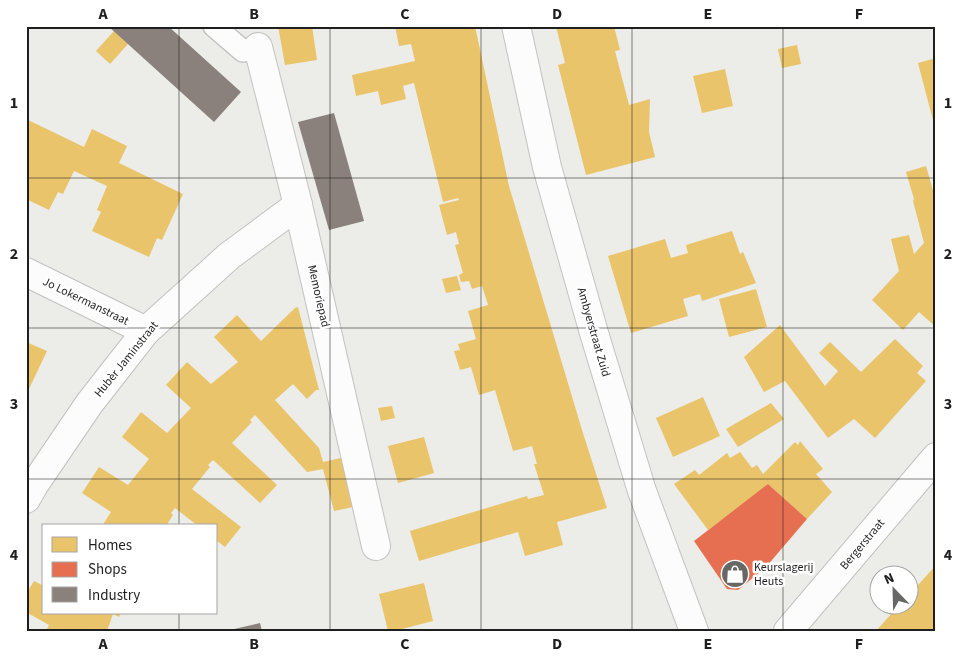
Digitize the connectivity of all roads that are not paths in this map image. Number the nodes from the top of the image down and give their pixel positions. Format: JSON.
{"nodes":[{"id":1,"x":214,"y":26,"type":"edge"},
{"id":2,"x":516,"y":26,"type":"edge"},
{"id":3,"x":258,"y":47,"type":"joint"},
{"id":4,"x":298,"y":205,"type":"junction"},
{"id":5,"x":26,"y":272,"type":"edge"},
{"id":6,"x":146,"y":331,"type":"junction"},
{"id":7,"x":936,"y":457,"type":"edge"},
{"id":8,"x":26,"y":498,"type":"edge"},
{"id":9,"x":376,"y":546,"type":"dead end"},
{"id":10,"x":694,"y":631,"type":"edge"},
{"id":11,"x":788,"y":631,"type":"edge"}],
"edges":[{"from":1,"to":3,"type":"lane"},
{"from":2,"to":10,"type":"street","name":"Ambyerstraat Zuid"},
{"from":3,"to":4,"type":"street","name":"Memoriepad"},
{"from":4,"to":6,"type":"street","name":"Hubèr Jaminstraat"},
{"from":4,"to":9,"type":"street","name":"Memoriepad"},
{"from":5,"to":6,"type":"street","name":"Jo Lokermanstraat"},
{"from":6,"to":8,"type":"street","name":"Hubèr Jaminstraat"},
{"from":7,"to":11,"type":"street","name":"Bergerstraat"}]}
